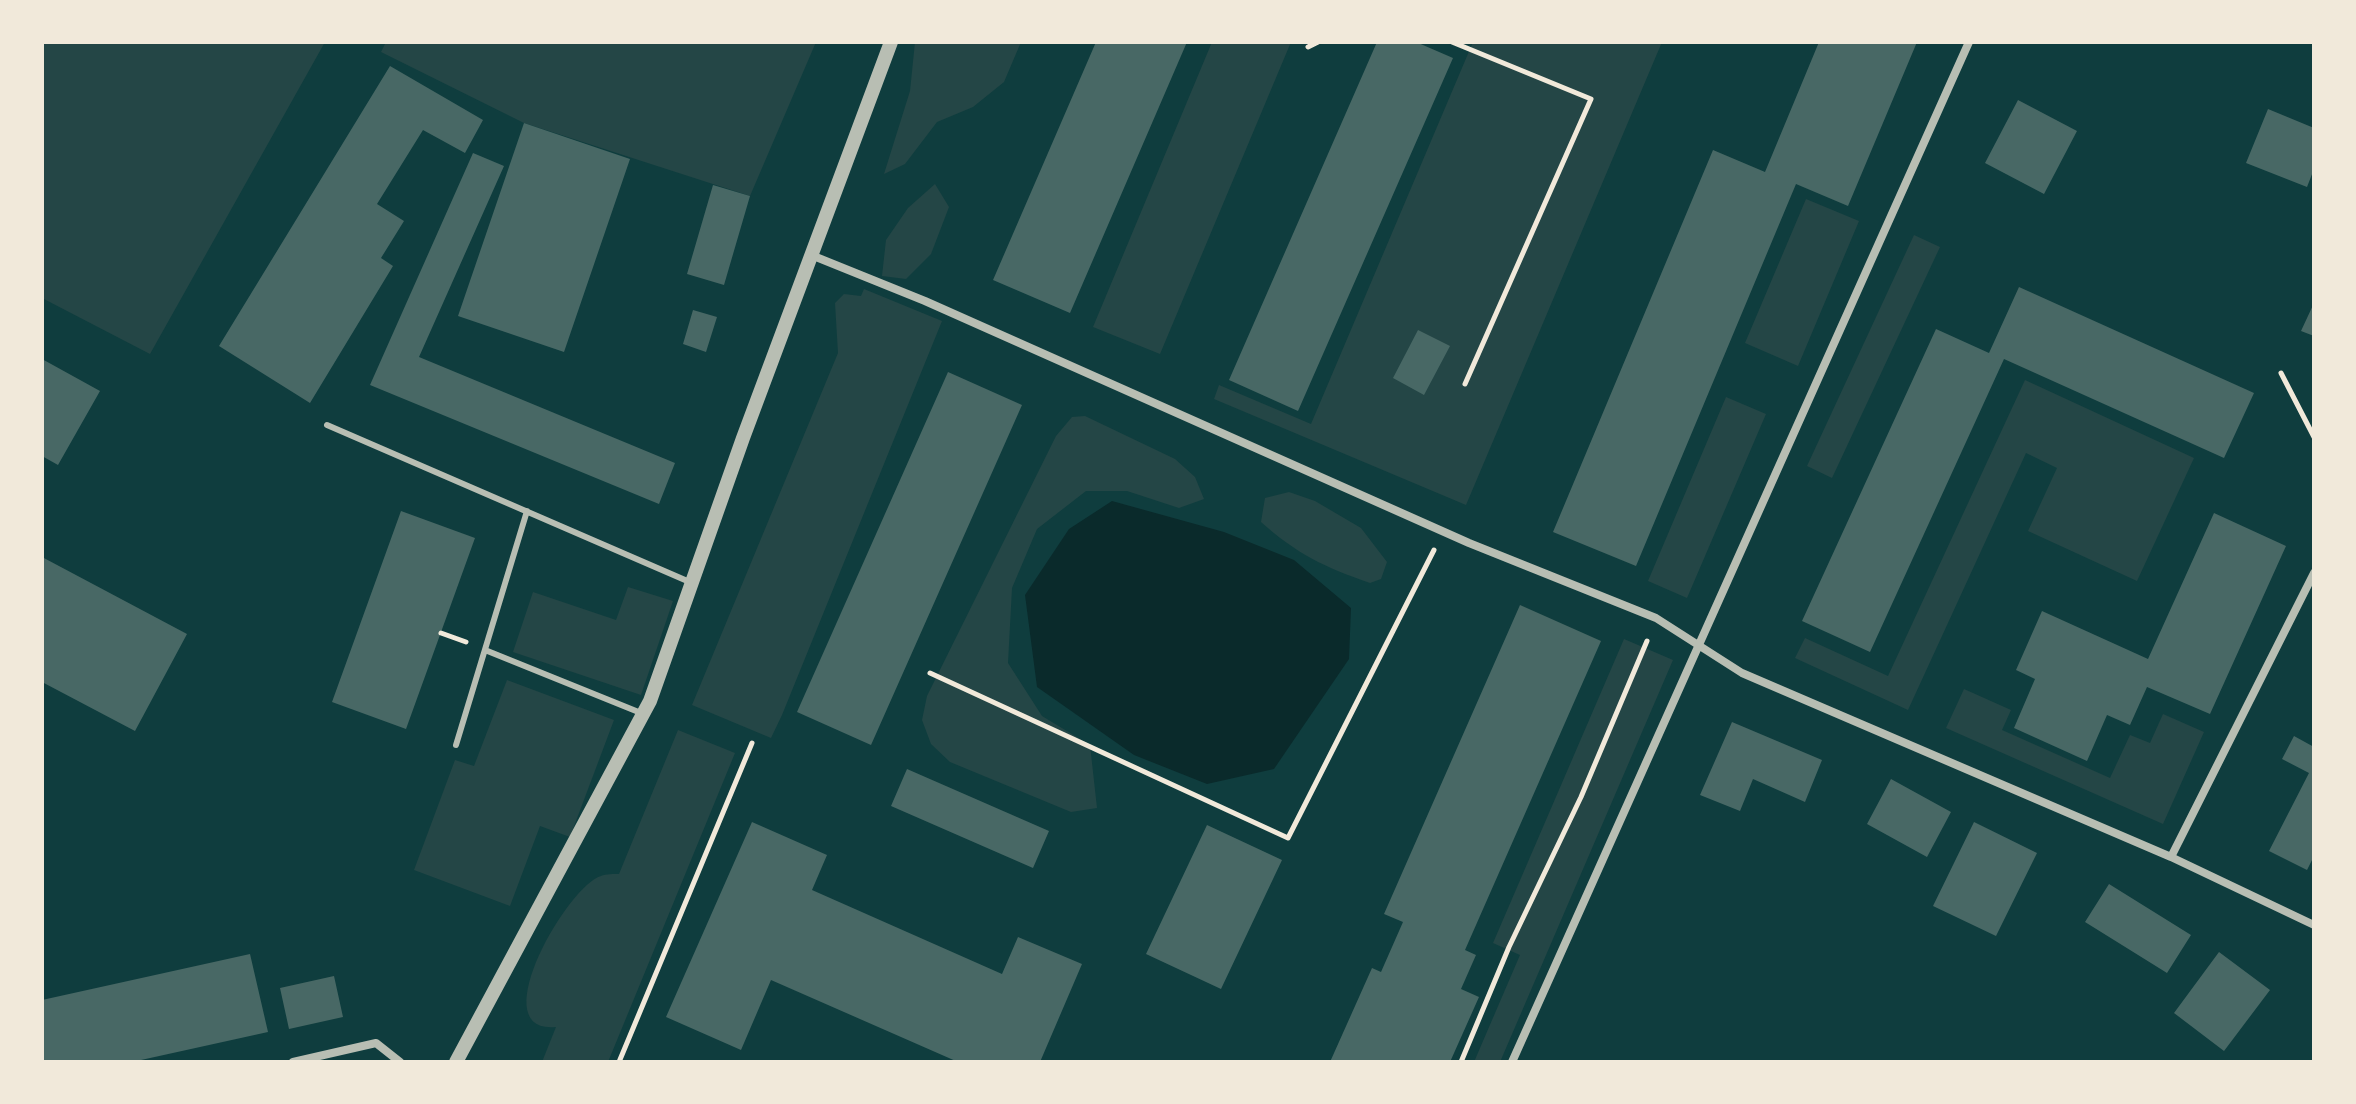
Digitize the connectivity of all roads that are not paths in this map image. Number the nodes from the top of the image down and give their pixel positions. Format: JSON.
{"nodes":[{"id":1,"x":891,"y":42,"type":"edge"},
{"id":2,"x":1969,"y":42,"type":"edge"},
{"id":3,"x":810,"y":255,"type":"junction"},
{"id":4,"x":327,"y":425,"type":"dead end"},
{"id":5,"x":527,"y":511,"type":"junction"},
{"id":6,"x":2314,"y":573,"type":"edge"},
{"id":7,"x":692,"y":583,"type":"junction"},
{"id":8,"x":1698,"y":644,"type":"junction"},
{"id":9,"x":485,"y":650,"type":"junction"},
{"id":10,"x":644,"y":714,"type":"junction"},
{"id":11,"x":456,"y":745,"type":"dead end"},
{"id":12,"x":2171,"y":857,"type":"junction"},
{"id":13,"x":2314,"y":925,"type":"edge"},
{"id":14,"x":293,"y":1062,"type":"edge"},
{"id":15,"x":400,"y":1062,"type":"edge"},
{"id":16,"x":456,"y":1062,"type":"edge"},
{"id":17,"x":1512,"y":1062,"type":"edge"}],
"edges":[{"from":1,"to":3,"type":"street"},
{"from":2,"to":8,"type":"street"},
{"from":3,"to":7,"type":"street"},
{"from":3,"to":8,"type":"street"},
{"from":4,"to":5,"type":"lane"},
{"from":5,"to":7,"type":"lane"},
{"from":5,"to":9,"type":"lane"},
{"from":6,"to":12,"type":"street"},
{"from":7,"to":10,"type":"street"},
{"from":8,"to":12,"type":"street"},
{"from":8,"to":17,"type":"street"},
{"from":9,"to":10,"type":"lane"},
{"from":9,"to":11,"type":"lane"},
{"from":10,"to":16,"type":"street"},
{"from":12,"to":13,"type":"street"},
{"from":14,"to":15,"type":"street"}]}
